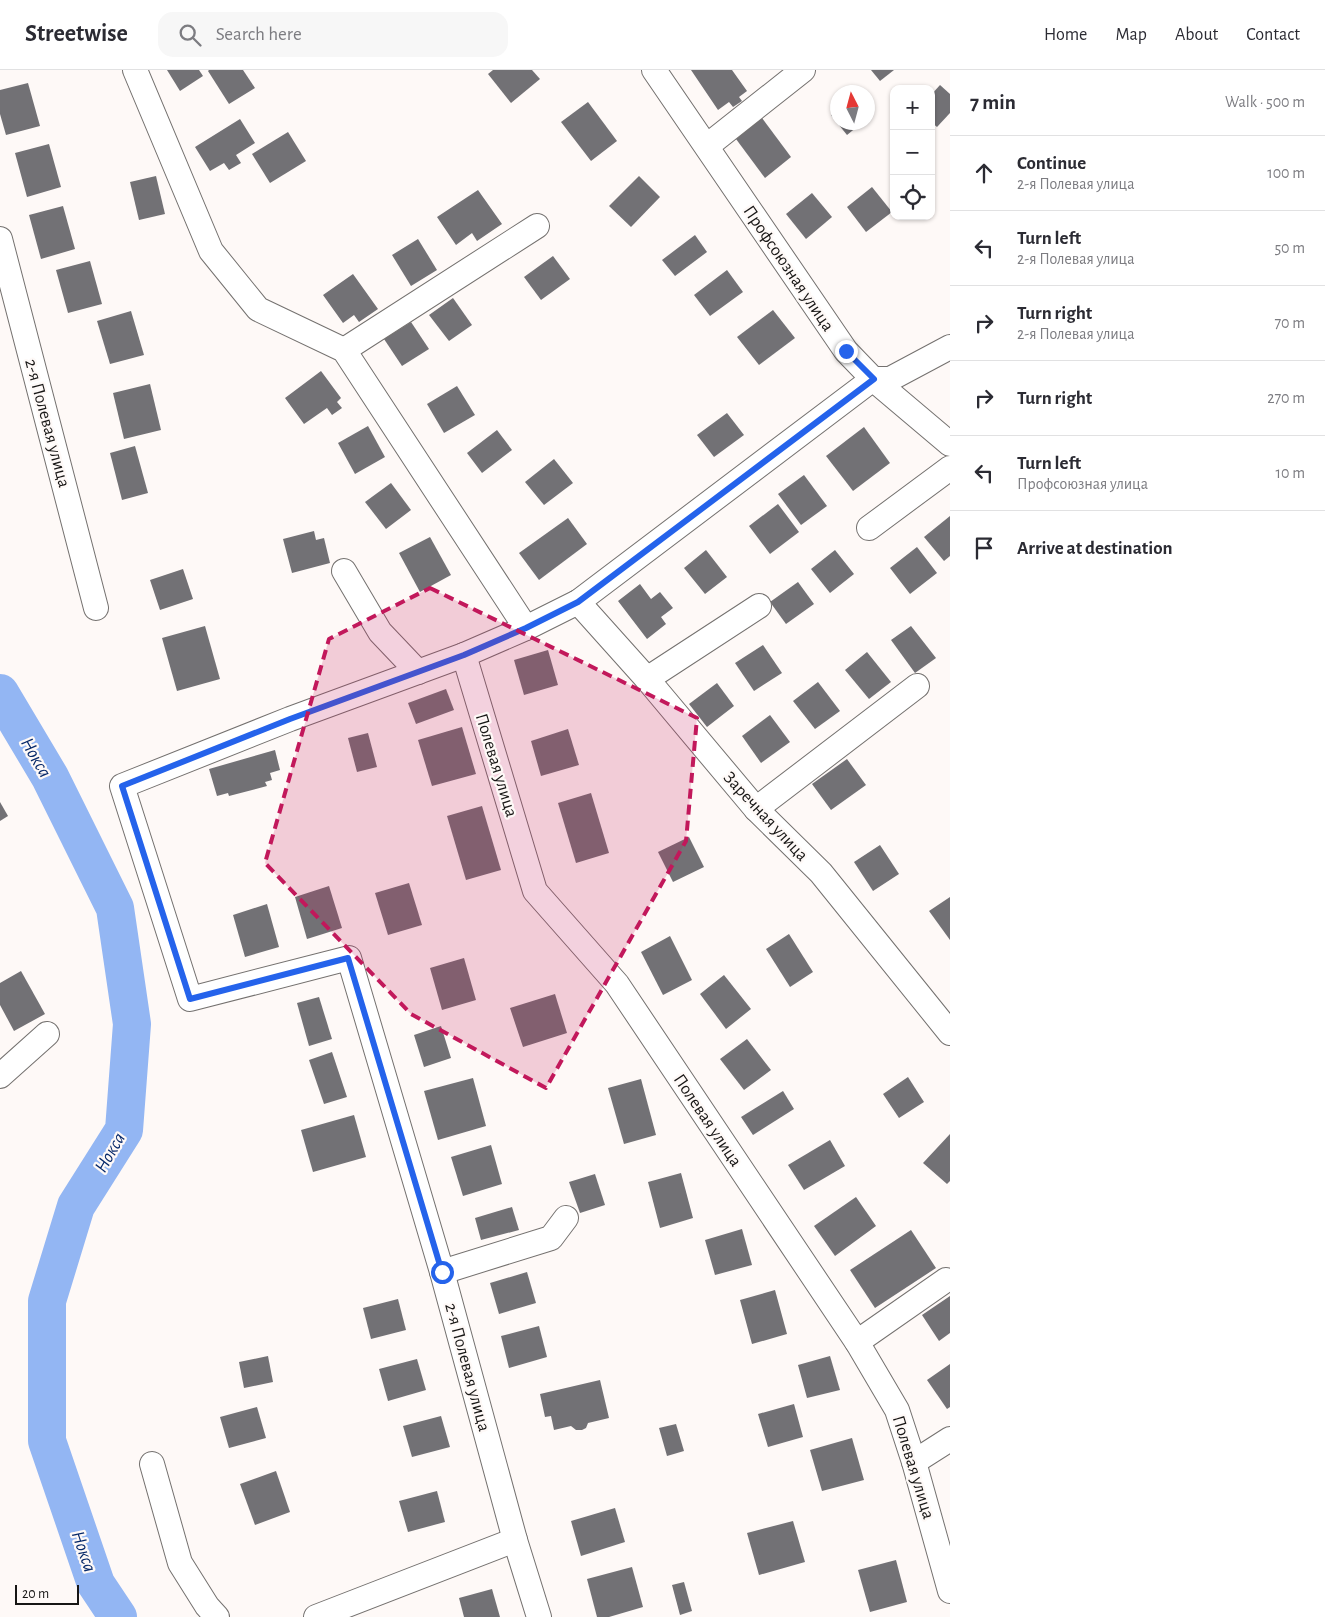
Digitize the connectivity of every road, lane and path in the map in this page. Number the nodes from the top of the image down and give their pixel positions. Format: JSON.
{"nodes":[{"id":1,"x":135,"y":70,"type":"edge"},
{"id":2,"x":654,"y":70,"type":"edge"},
{"id":3,"x":803,"y":70,"type":"edge"},
{"id":4,"x":707,"y":146,"type":"junction"},
{"id":5,"x":537,"y":226,"type":"dead end"},
{"id":6,"x":0,"y":239,"type":"edge"},
{"id":7,"x":950,"y":347,"type":"edge"},
{"id":8,"x":344,"y":350,"type":"junction"},
{"id":9,"x":874,"y":379,"type":"junction"},
{"id":10,"x":950,"y":444,"type":"edge"},
{"id":11,"x":950,"y":468,"type":"edge"},
{"id":12,"x":869,"y":528,"type":"dead end"},
{"id":13,"x":344,"y":571,"type":"dead end"},
{"id":14,"x":578,"y":602,"type":"junction"},
{"id":15,"x":759,"y":606,"type":"dead end"},
{"id":16,"x":96,"y":608,"type":"dead end"},
{"id":17,"x":526,"y":628,"type":"junction"},
{"id":18,"x":464,"y":655,"type":"junction"},
{"id":19,"x":418,"y":672,"type":"junction"},
{"id":20,"x":647,"y":679,"type":"junction"},
{"id":21,"x":917,"y":686,"type":"dead end"},
{"id":22,"x":756,"y":809,"type":"junction"},
{"id":23,"x":949,"y":1031,"type":"edge"},
{"id":24,"x":47,"y":1034,"type":"dead end"},
{"id":25,"x":0,"y":1076,"type":"edge"},
{"id":26,"x":566,"y":1218,"type":"dead end"},
{"id":27,"x":442,"y":1272,"type":"junction"},
{"id":28,"x":946,"y":1280,"type":"dead end"},
{"id":29,"x":857,"y":1342,"type":"junction"},
{"id":30,"x":950,"y":1439,"type":"edge"},
{"id":31,"x":914,"y":1462,"type":"junction"},
{"id":32,"x":152,"y":1464,"type":"dead end"},
{"id":33,"x":515,"y":1540,"type":"junction"},
{"id":34,"x":950,"y":1591,"type":"edge"},
{"id":35,"x":217,"y":1617,"type":"edge"},
{"id":36,"x":316,"y":1617,"type":"edge"},
{"id":37,"x":538,"y":1617,"type":"edge"}],
"edges":[{"from":1,"to":8,"type":"street"},
{"from":2,"to":4,"type":"street","name":"Профсоюзная улица"},
{"from":3,"to":4,"type":"street"},
{"from":4,"to":9,"type":"street","name":"Профсоюзная улица"},
{"from":5,"to":8,"type":"street"},
{"from":6,"to":16,"type":"street","name":"2-я Полевая улица"},
{"from":7,"to":9,"type":"street"},
{"from":8,"to":17,"type":"street"},
{"from":9,"to":10,"type":"street","name":"Профсоюзная улица"},
{"from":9,"to":14,"type":"street"},
{"from":11,"to":12,"type":"street"},
{"from":13,"to":19,"type":"street"},
{"from":14,"to":17,"type":"street"},
{"from":14,"to":20,"type":"street","name":"Заречная улица"},
{"from":15,"to":20,"type":"street"},
{"from":17,"to":18,"type":"street"},
{"from":18,"to":19,"type":"street"},
{"from":18,"to":29,"type":"street","name":"Полевая улица"},
{"from":19,"to":27,"type":"street","name":"2-я Полевая улица"},
{"from":20,"to":22,"type":"street","name":"Заречная улица"},
{"from":21,"to":22,"type":"street"},
{"from":22,"to":23,"type":"street","name":"Заречная улица"},
{"from":24,"to":25,"type":"street"},
{"from":26,"to":27,"type":"street"},
{"from":27,"to":33,"type":"street","name":"2-я Полевая улица"},
{"from":28,"to":29,"type":"street"},
{"from":29,"to":31,"type":"street","name":"Полевая улица"},
{"from":30,"to":31,"type":"street"},
{"from":31,"to":34,"type":"street","name":"Полевая улица"},
{"from":32,"to":35,"type":"street"},
{"from":33,"to":36,"type":"street"},
{"from":33,"to":37,"type":"street","name":"2-я Полевая улица"}]}
